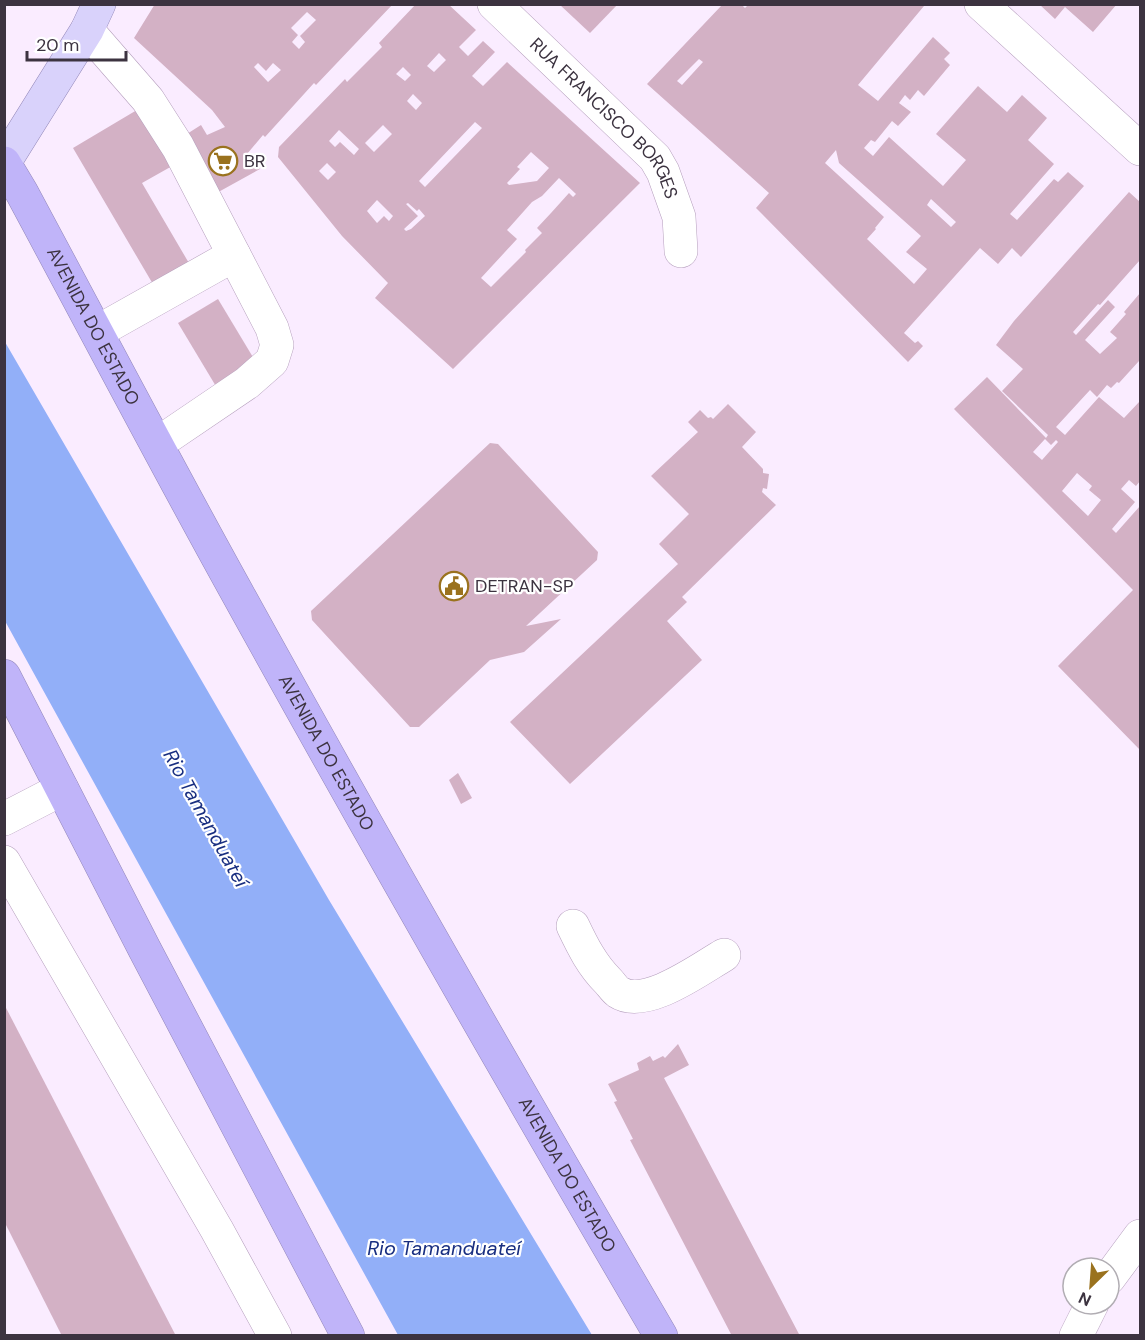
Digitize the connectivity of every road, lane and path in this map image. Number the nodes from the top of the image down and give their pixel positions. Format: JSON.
{"nodes":[{"id":1,"x":494,"y":4,"type":"edge"},
{"id":2,"x":981,"y":4,"type":"edge"},
{"id":3,"x":93,"y":17,"type":"edge"},
{"id":4,"x":1140,"y":149,"type":"edge"},
{"id":5,"x":4,"y":163,"type":"edge"},
{"id":6,"x":681,"y":251,"type":"dead end"},
{"id":7,"x":234,"y":255,"type":"junction"},
{"id":8,"x":97,"y":332,"type":"junction"},
{"id":9,"x":157,"y":444,"type":"junction"},
{"id":10,"x":4,"y":676,"type":"edge"},
{"id":11,"x":62,"y":789,"type":"junction"},
{"id":12,"x":4,"y":819,"type":"edge"},
{"id":13,"x":4,"y":862,"type":"edge"},
{"id":14,"x":573,"y":926,"type":"dead end"},
{"id":15,"x":724,"y":955,"type":"dead end"},
{"id":16,"x":1140,"y":1236,"type":"edge"},
{"id":17,"x":1121,"y":1262,"type":"edge"},
{"id":18,"x":1086,"y":1316,"type":"edge"},
{"id":19,"x":275,"y":1335,"type":"edge"},
{"id":20,"x":348,"y":1335,"type":"edge"},
{"id":21,"x":661,"y":1335,"type":"edge"},
{"id":22,"x":1076,"y":1335,"type":"edge"}],
"edges":[{"from":1,"to":6,"type":"street","name":"RUA FRANCISCO BORGES"},
{"from":2,"to":4,"type":"street"},
{"from":3,"to":5,"type":"main road"},
{"from":3,"to":7,"type":"street"},
{"from":5,"to":8,"type":"highway","name":"AVENIDA DO ESTADO"},
{"from":7,"to":8,"type":"street"},
{"from":7,"to":9,"type":"street"},
{"from":8,"to":9,"type":"highway","name":"AVENIDA DO ESTADO"},
{"from":9,"to":21,"type":"highway","name":"AVENIDA DO ESTADO"},
{"from":10,"to":11,"type":"highway"},
{"from":11,"to":12,"type":"street"},
{"from":11,"to":20,"type":"highway"},
{"from":13,"to":19,"type":"street"},
{"from":14,"to":15,"type":"street"},
{"from":16,"to":17,"type":"street"},
{"from":18,"to":22,"type":"street"}]}
